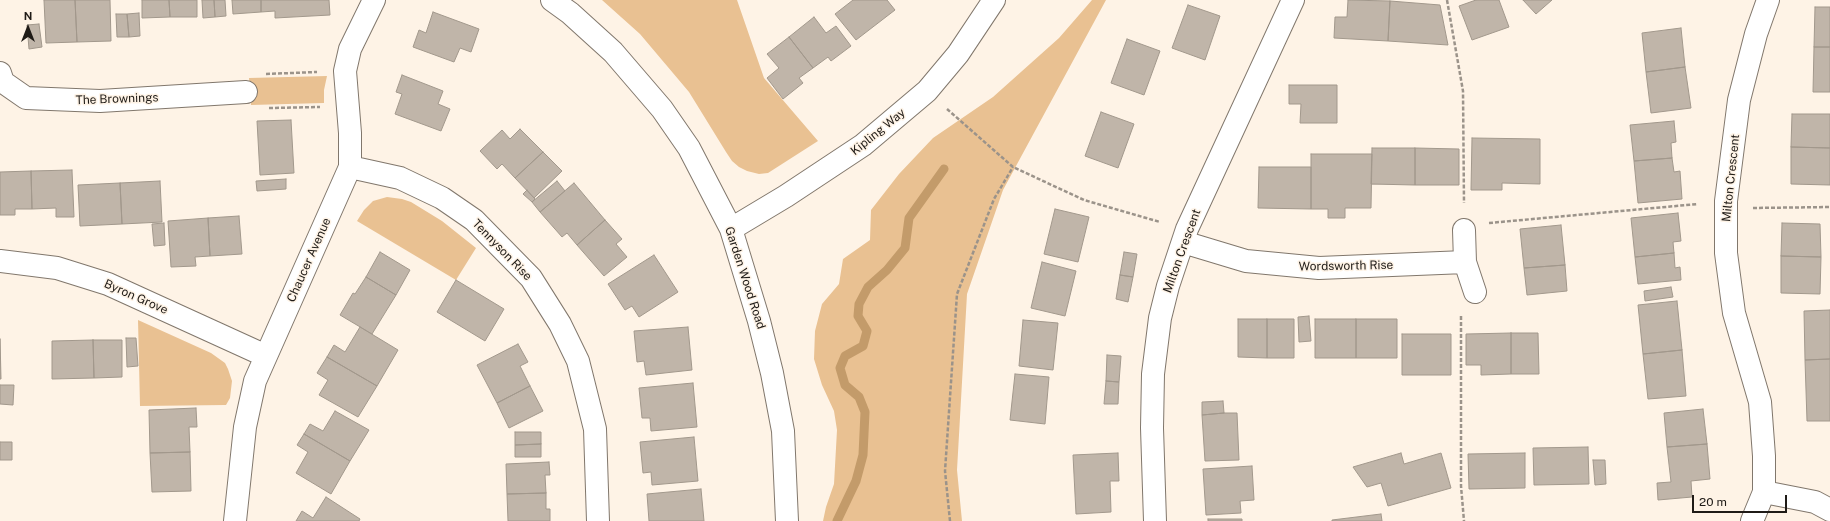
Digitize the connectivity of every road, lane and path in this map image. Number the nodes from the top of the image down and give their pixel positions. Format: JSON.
{"nodes":[{"id":1,"x":374,"y":0,"type":"edge"},
{"id":2,"x":552,"y":0,"type":"edge"},
{"id":3,"x":994,"y":0,"type":"edge"},
{"id":4,"x":1293,"y":0,"type":"edge"},
{"id":5,"x":1446,"y":0,"type":"edge"},
{"id":6,"x":1768,"y":0,"type":"edge"},
{"id":7,"x":345,"y":70,"type":"junction"},
{"id":8,"x":0,"y":73,"type":"edge"},
{"id":9,"x":927,"y":91,"type":"junction"},
{"id":10,"x":246,"y":92,"type":"junction"},
{"id":11,"x":347,"y":106,"type":"junction"},
{"id":12,"x":350,"y":167,"type":"junction"},
{"id":13,"x":1013,"y":167,"type":"junction"},
{"id":14,"x":1726,"y":205,"type":"junction"},
{"id":15,"x":1830,"y":207,"type":"edge"},
{"id":16,"x":1134,"y":214,"type":"dead end"},
{"id":17,"x":731,"y":229,"type":"junction"},
{"id":18,"x":1464,"y":230,"type":"junction"},
{"id":19,"x":1183,"y":242,"type":"junction"},
{"id":20,"x":0,"y":261,"type":"edge"},
{"id":21,"x":1465,"y":262,"type":"junction"},
{"id":22,"x":1475,"y":292,"type":"joint"},
{"id":23,"x":266,"y":356,"type":"junction"},
{"id":24,"x":1764,"y":492,"type":"junction"},
{"id":25,"x":1830,"y":510,"type":"edge"},
{"id":26,"x":235,"y":521,"type":"edge"},
{"id":27,"x":598,"y":521,"type":"edge"},
{"id":28,"x":787,"y":521,"type":"edge"},
{"id":29,"x":950,"y":521,"type":"edge"},
{"id":30,"x":1154,"y":521,"type":"edge"},
{"id":31,"x":1464,"y":521,"type":"edge"},
{"id":32,"x":1752,"y":521,"type":"edge"}],
"edges":[{"from":1,"to":7,"type":"street","name":"Chaucer Avenue"},
{"from":2,"to":17,"type":"street","name":"Garden Wood Road"},
{"from":3,"to":9,"type":"street","name":"Kipling Way"},
{"from":4,"to":19,"type":"street","name":"Milton Crescent"},
{"from":5,"to":18,"type":"path"},
{"from":6,"to":14,"type":"street","name":"Milton Crescent"},
{"from":7,"to":10,"type":"path"},
{"from":7,"to":11,"type":"street","name":"Chaucer Avenue"},
{"from":8,"to":10,"type":"street","name":"The Brownings"},
{"from":9,"to":13,"type":"path"},
{"from":9,"to":17,"type":"street","name":"Kipling Way"},
{"from":10,"to":11,"type":"path"},
{"from":11,"to":12,"type":"street","name":"Chaucer Avenue"},
{"from":12,"to":23,"type":"street","name":"Chaucer Avenue"},
{"from":12,"to":27,"type":"street","name":"Tennyson Rise"},
{"from":13,"to":16,"type":"path"},
{"from":13,"to":29,"type":"path"},
{"from":14,"to":15,"type":"path"},
{"from":14,"to":18,"type":"path"},
{"from":14,"to":24,"type":"street","name":"Milton Crescent"},
{"from":17,"to":28,"type":"street","name":"Garden Wood Road"},
{"from":18,"to":21,"type":"street"},
{"from":19,"to":21,"type":"street","name":"Wordsworth Rise"},
{"from":19,"to":30,"type":"street","name":"Milton Crescent"},
{"from":20,"to":23,"type":"street","name":"Byron Grove"},
{"from":21,"to":22,"type":"street"},
{"from":22,"to":31,"type":"path"},
{"from":23,"to":26,"type":"street","name":"Chaucer Avenue"},
{"from":24,"to":25,"type":"street"},
{"from":24,"to":32,"type":"street","name":"Milton Crescent"}]}
